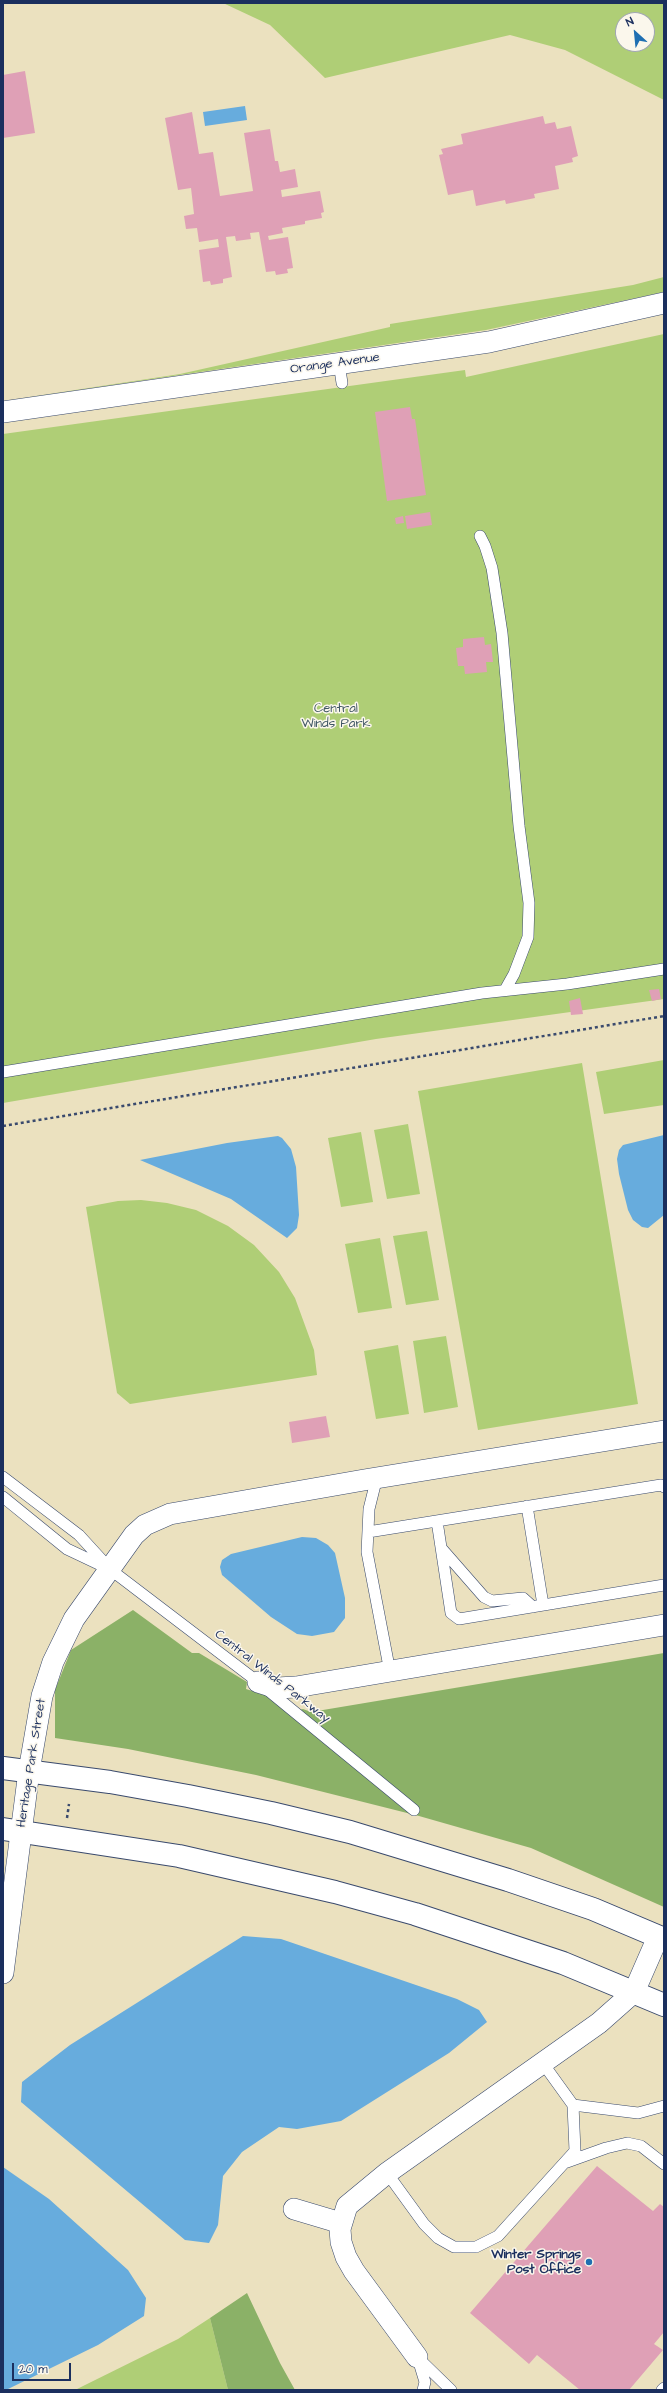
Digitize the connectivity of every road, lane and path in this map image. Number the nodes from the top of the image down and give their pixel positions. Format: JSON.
{"nodes":[{"id":1,"x":664,"y":303,"type":"edge"},
{"id":2,"x":340,"y":363,"type":"junction"},
{"id":3,"x":342,"y":383,"type":"dead end"},
{"id":4,"x":3,"y":412,"type":"edge"},
{"id":5,"x":480,"y":536,"type":"dead end"},
{"id":6,"x":664,"y":969,"type":"edge"},
{"id":7,"x":505,"y":990,"type":"junction"},
{"id":8,"x":664,"y":1016,"type":"edge"},
{"id":9,"x":3,"y":1072,"type":"edge"},
{"id":10,"x":3,"y":1126,"type":"edge"},
{"id":11,"x":664,"y":1431,"type":"edge"},
{"id":12,"x":3,"y":1476,"type":"edge"},
{"id":13,"x":377,"y":1477,"type":"junction"},
{"id":14,"x":664,"y":1487,"type":"edge"},
{"id":15,"x":3,"y":1497,"type":"edge"},
{"id":16,"x":527,"y":1506,"type":"junction"},
{"id":17,"x":437,"y":1521,"type":"junction"},
{"id":18,"x":368,"y":1532,"type":"junction"},
{"id":19,"x":441,"y":1548,"type":"junction"},
{"id":20,"x":111,"y":1570,"type":"junction"},
{"id":21,"x":664,"y":1585,"type":"edge"},
{"id":22,"x":538,"y":1606,"type":"junction"},
{"id":23,"x":664,"y":1625,"type":"edge"},
{"id":24,"x":390,"y":1672,"type":"junction"},
{"id":25,"x":258,"y":1682,"type":"junction"},
{"id":26,"x":3,"y":1768,"type":"edge"},
{"id":27,"x":29,"y":1771,"type":"junction"},
{"id":28,"x":69,"y":1804,"type":"dead end"},
{"id":29,"x":414,"y":1810,"type":"dead end"},
{"id":30,"x":67,"y":1822,"type":"dead end"},
{"id":31,"x":12,"y":1830,"type":"edge"},
{"id":32,"x":661,"y":1938,"type":"edge"},
{"id":33,"x":3,"y":1973,"type":"edge"},
{"id":34,"x":634,"y":1992,"type":"junction"},
{"id":35,"x":664,"y":2006,"type":"edge"},
{"id":36,"x":542,"y":2062,"type":"junction"},
{"id":37,"x":573,"y":2105,"type":"junction"},
{"id":38,"x":664,"y":2106,"type":"edge"},
{"id":39,"x":564,"y":2163,"type":"junction"},
{"id":40,"x":664,"y":2164,"type":"edge"},
{"id":41,"x":387,"y":2173,"type":"junction"},
{"id":42,"x":294,"y":2209,"type":"dead end"},
{"id":43,"x":341,"y":2223,"type":"junction"},
{"id":44,"x":417,"y":2357,"type":"junction"},
{"id":45,"x":423,"y":2390,"type":"edge"},
{"id":46,"x":451,"y":2390,"type":"edge"}],
"edges":[{"from":1,"to":2,"type":"street","name":"Orange Avenue"},
{"from":2,"to":3,"type":"lane"},
{"from":2,"to":4,"type":"street","name":"Orange Avenue"},
{"from":5,"to":7,"type":"lane"},
{"from":6,"to":7,"type":"lane"},
{"from":7,"to":9,"type":"lane"},
{"from":8,"to":10,"type":"path"},
{"from":11,"to":13,"type":"street","name":"Heritage Park Street"},
{"from":12,"to":20,"type":"lane","name":"Central Winds Parkway"},
{"from":13,"to":18,"type":"lane"},
{"from":13,"to":20,"type":"street","name":"Heritage Park Street"},
{"from":14,"to":16,"type":"lane"},
{"from":15,"to":20,"type":"lane","name":"Central Winds Parkway"},
{"from":16,"to":17,"type":"lane"},
{"from":16,"to":22,"type":"lane"},
{"from":17,"to":18,"type":"lane"},
{"from":17,"to":19,"type":"lane"},
{"from":18,"to":24,"type":"lane"},
{"from":19,"to":22,"type":"lane"},
{"from":19,"to":22,"type":"lane"},
{"from":20,"to":25,"type":"lane","name":"Central Winds Parkway"},
{"from":20,"to":27,"type":"street","name":"Heritage Park Street"},
{"from":21,"to":22,"type":"lane"},
{"from":23,"to":24,"type":"street"},
{"from":24,"to":25,"type":"street"},
{"from":25,"to":29,"type":"lane","name":"Central Winds Parkway"},
{"from":26,"to":27,"type":"main road"},
{"from":27,"to":31,"type":"street","name":"Heritage Park Street"},
{"from":27,"to":32,"type":"main road"},
{"from":28,"to":30,"type":"path"},
{"from":31,"to":33,"type":"street","name":"Heritage Park Street"},
{"from":31,"to":34,"type":"main road"},
{"from":32,"to":34,"type":"street"},
{"from":34,"to":35,"type":"main road"},
{"from":34,"to":36,"type":"street"},
{"from":36,"to":37,"type":"lane"},
{"from":36,"to":41,"type":"street"},
{"from":37,"to":38,"type":"lane"},
{"from":37,"to":39,"type":"lane"},
{"from":39,"to":40,"type":"lane"},
{"from":39,"to":41,"type":"lane"},
{"from":41,"to":43,"type":"street"},
{"from":42,"to":43,"type":"street"},
{"from":43,"to":44,"type":"street"},
{"from":44,"to":45,"type":"lane"},
{"from":44,"to":46,"type":"lane"}]}
